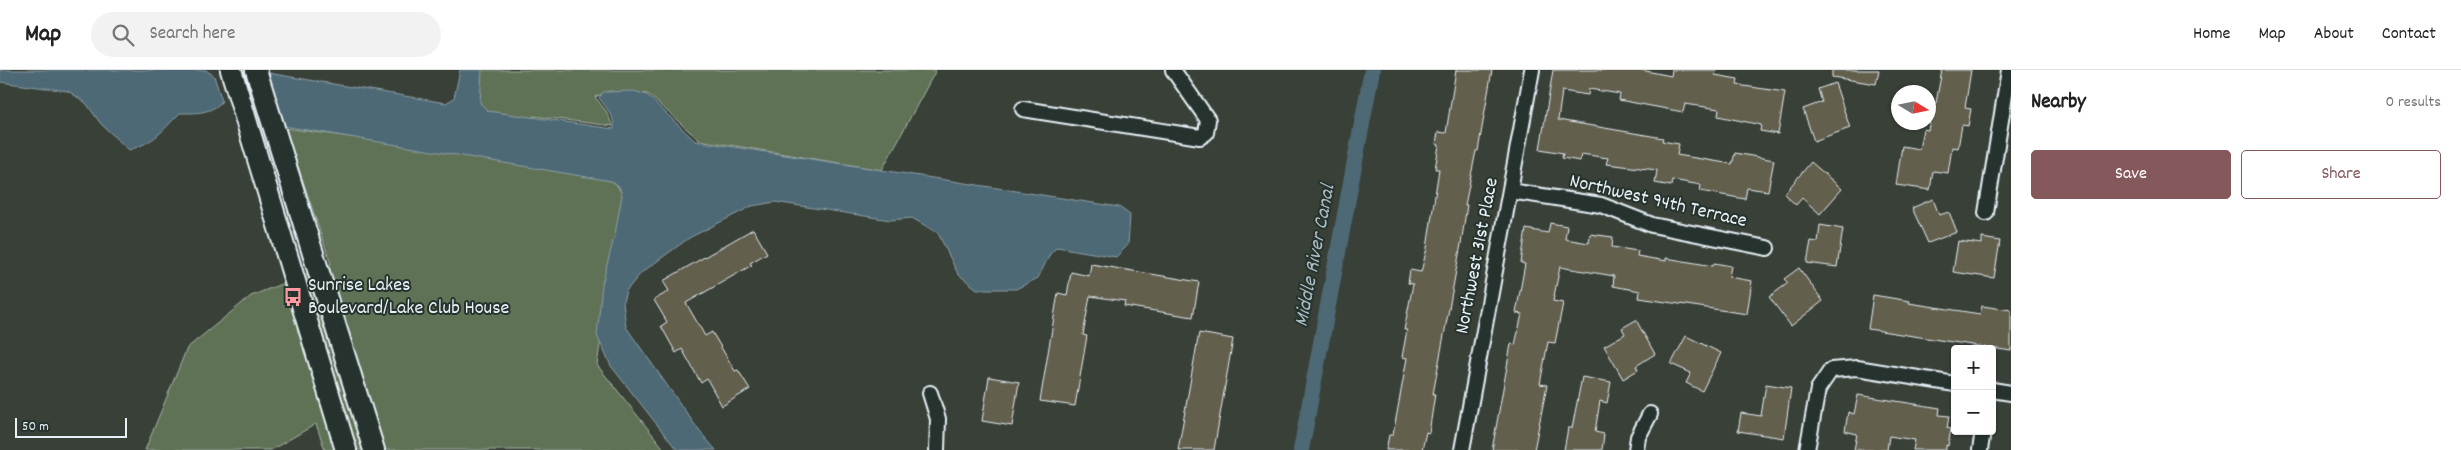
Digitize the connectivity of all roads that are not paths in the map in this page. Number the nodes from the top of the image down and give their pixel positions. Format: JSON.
{"nodes":[{"id":1,"x":231,"y":70,"type":"edge"},
{"id":2,"x":256,"y":70,"type":"edge"},
{"id":3,"x":1173,"y":70,"type":"edge"},
{"id":4,"x":1532,"y":70,"type":"edge"},
{"id":5,"x":2009,"y":70,"type":"edge"},
{"id":6,"x":1023,"y":109,"type":"dead end"},
{"id":7,"x":1510,"y":192,"type":"junction"},
{"id":8,"x":1986,"y":213,"type":"dead end"},
{"id":9,"x":1767,"y":248,"type":"dead end"},
{"id":10,"x":1951,"y":383,"type":"edge"},
{"id":11,"x":1996,"y":391,"type":"edge"},
{"id":12,"x":930,"y":393,"type":"dead end"},
{"id":13,"x":2011,"y":393,"type":"edge"},
{"id":14,"x":1650,"y":414,"type":"dead end"},
{"id":15,"x":1982,"y":435,"type":"edge"},
{"id":16,"x":346,"y":450,"type":"edge"},
{"id":17,"x":374,"y":450,"type":"edge"},
{"id":18,"x":937,"y":450,"type":"edge"},
{"id":19,"x":1462,"y":450,"type":"edge"},
{"id":20,"x":1636,"y":450,"type":"edge"},
{"id":21,"x":1807,"y":450,"type":"edge"},
{"id":22,"x":1980,"y":450,"type":"edge"}],
"edges":[{"from":1,"to":16,"type":"street"},
{"from":2,"to":17,"type":"street"},
{"from":3,"to":6,"type":"street"},
{"from":4,"to":7,"type":"street","name":"Northwest 31st Place"},
{"from":5,"to":8,"type":"street"},
{"from":7,"to":9,"type":"street","name":"Northwest 94th Terrace"},
{"from":7,"to":19,"type":"street","name":"Northwest 31st Place"},
{"from":10,"to":21,"type":"street"},
{"from":11,"to":13,"type":"street"},
{"from":12,"to":18,"type":"street"},
{"from":14,"to":20,"type":"street"},
{"from":15,"to":22,"type":"street"}]}
